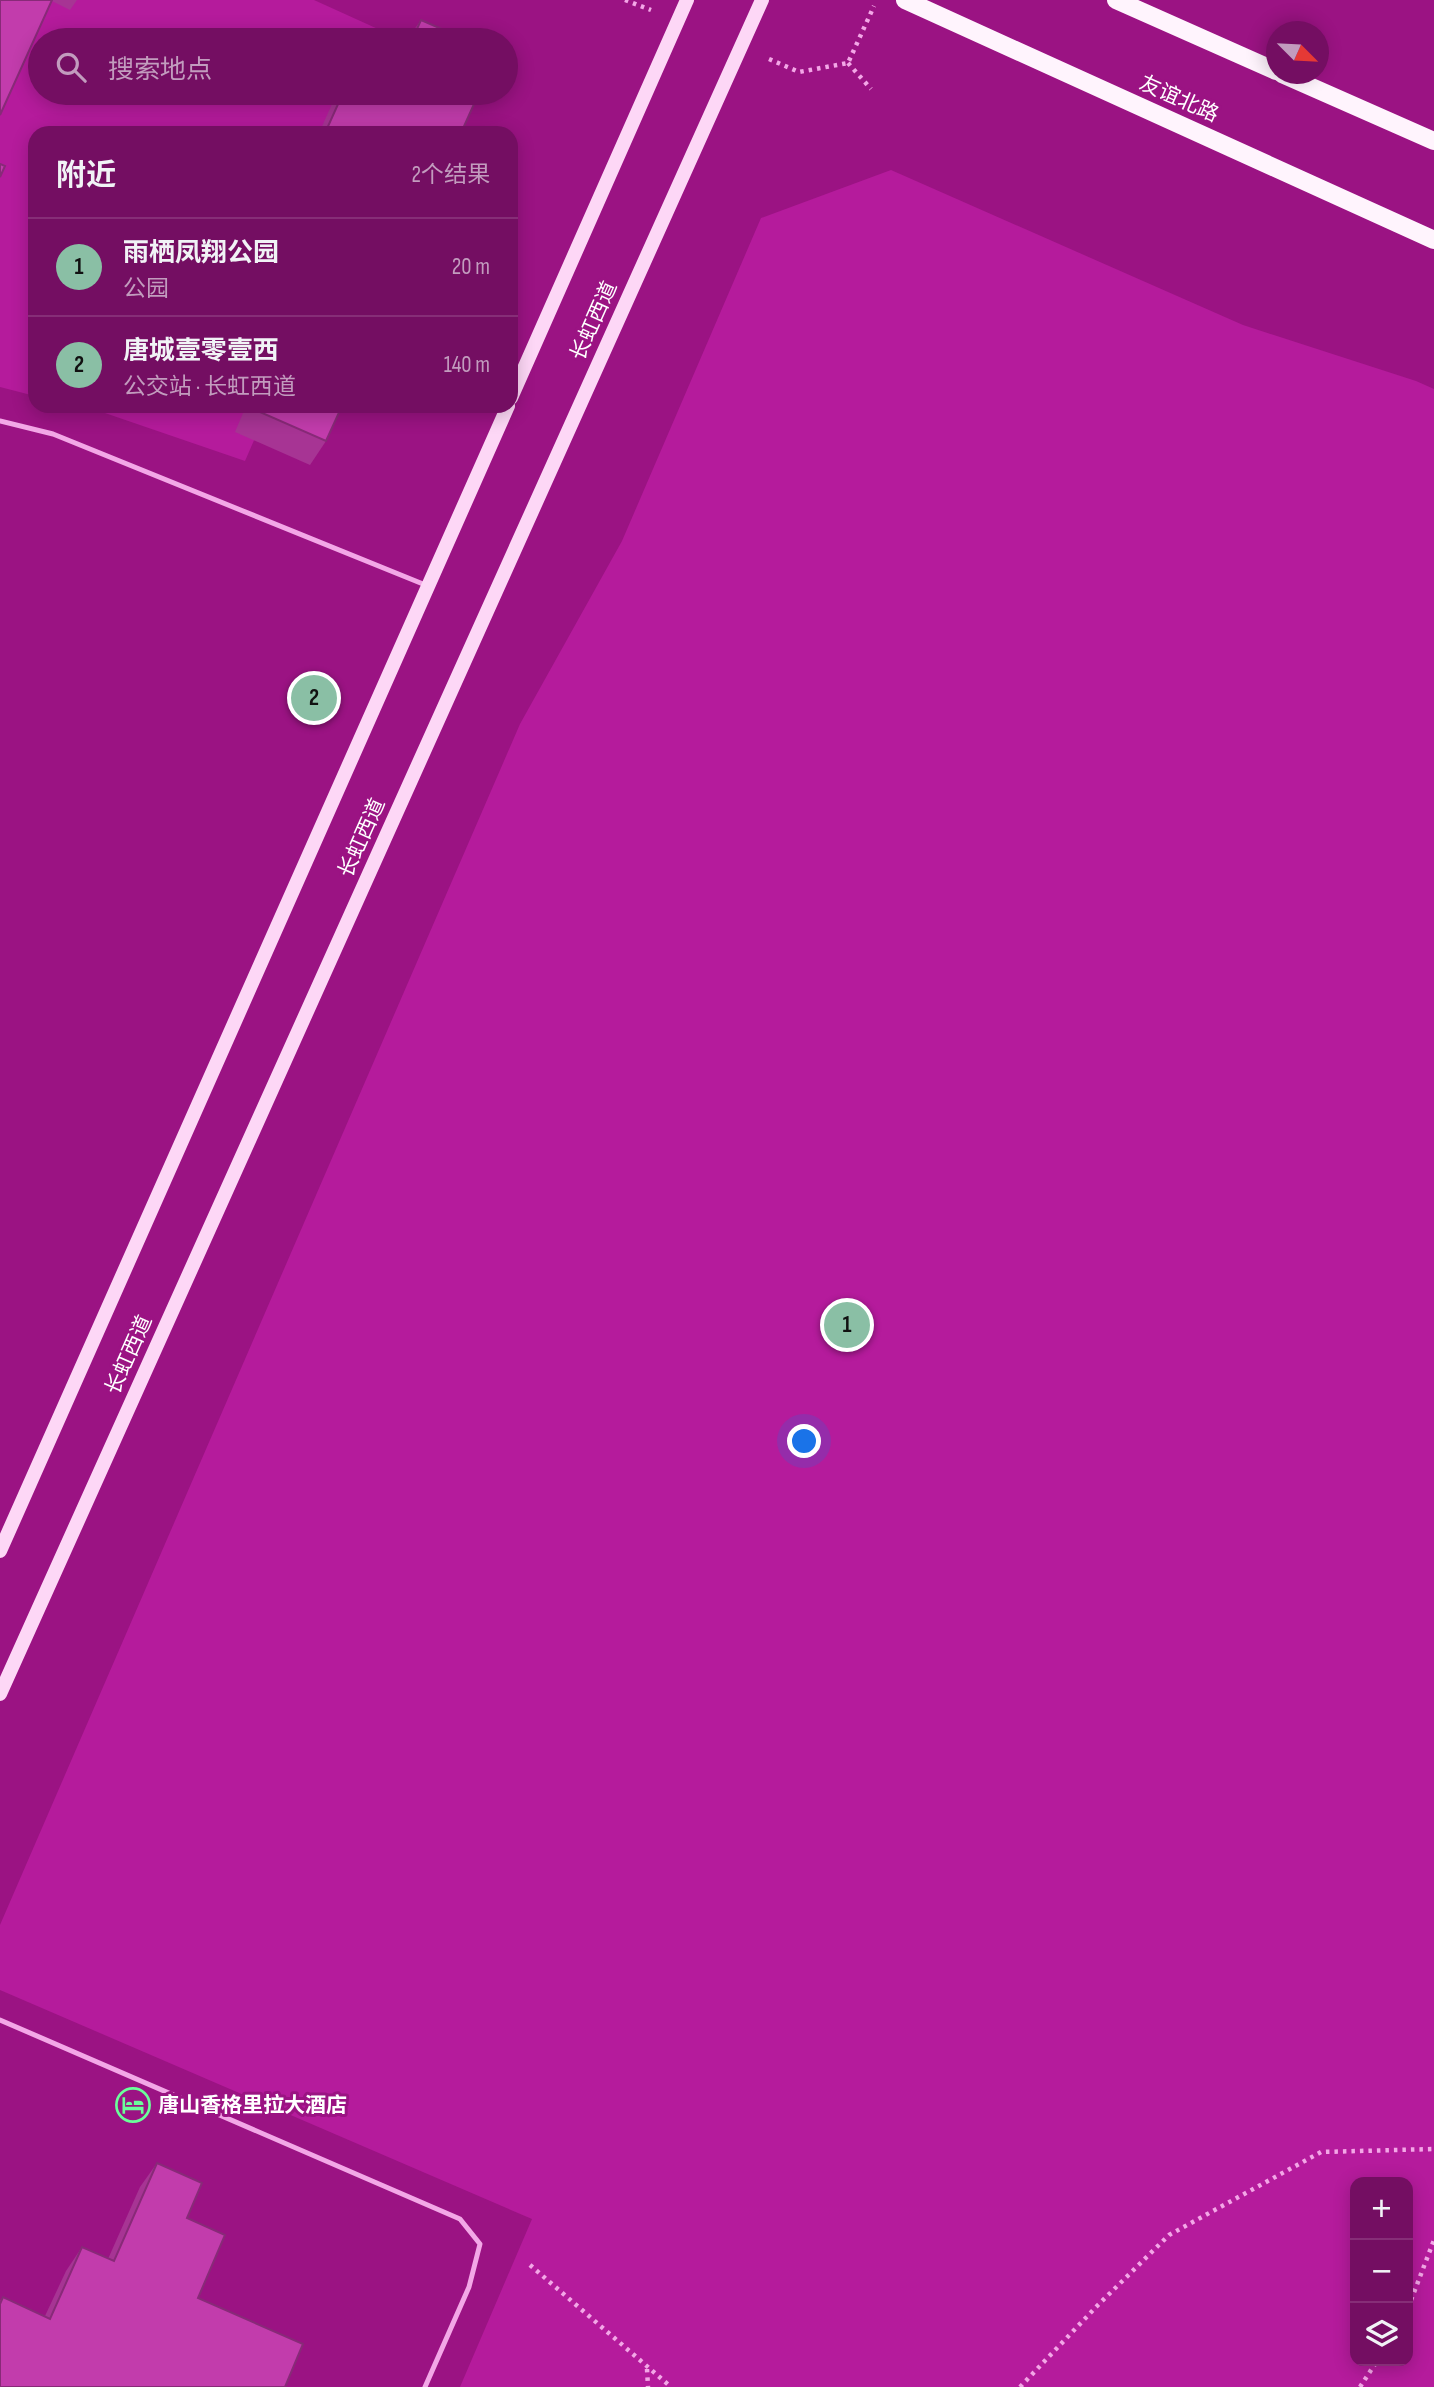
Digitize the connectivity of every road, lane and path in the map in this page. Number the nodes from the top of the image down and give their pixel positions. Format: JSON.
{"nodes":[{"id":1,"x":687,"y":0,"type":"edge"},
{"id":2,"x":762,"y":0,"type":"edge"},
{"id":3,"x":905,"y":0,"type":"edge"},
{"id":4,"x":1116,"y":0,"type":"edge"},
{"id":5,"x":848,"y":63,"type":"dead end"},
{"id":6,"x":1266,"y":67,"type":"edge"},
{"id":7,"x":1305,"y":84,"type":"edge"},
{"id":8,"x":871,"y":89,"type":"dead end"},
{"id":9,"x":1434,"y":141,"type":"edge"},
{"id":10,"x":1434,"y":240,"type":"edge"},
{"id":11,"x":518,"y":382,"type":"edge"},
{"id":12,"x":505,"y":413,"type":"edge"},
{"id":13,"x":0,"y":421,"type":"edge"},
{"id":14,"x":428,"y":586,"type":"junction"},
{"id":15,"x":0,"y":1550,"type":"edge"},
{"id":16,"x":0,"y":1694,"type":"edge"},
{"id":17,"x":0,"y":2020,"type":"edge"},
{"id":18,"x":1434,"y":2149,"type":"edge"},
{"id":19,"x":1434,"y":2240,"type":"edge"},
{"id":20,"x":530,"y":2265,"type":"dead end"},
{"id":21,"x":1410,"y":2303,"type":"edge"},
{"id":22,"x":1374,"y":2366,"type":"edge"},
{"id":23,"x":647,"y":2368,"type":"junction"},
{"id":24,"x":425,"y":2387,"type":"edge"},
{"id":25,"x":648,"y":2387,"type":"edge"},
{"id":26,"x":671,"y":2387,"type":"edge"},
{"id":27,"x":1020,"y":2387,"type":"edge"},
{"id":28,"x":1360,"y":2387,"type":"edge"}],
"edges":[{"from":1,"to":11,"type":"main road"},
{"from":2,"to":16,"type":"main road","name":"长虹西道"},
{"from":3,"to":10,"type":"main road","name":"友谊北路"},
{"from":4,"to":6,"type":"main road"},
{"from":5,"to":8,"type":"path"},
{"from":7,"to":9,"type":"main road"},
{"from":12,"to":14,"type":"main road","name":"长虹西道"},
{"from":13,"to":14,"type":"lane"},
{"from":14,"to":15,"type":"main road","name":"长虹西道"},
{"from":17,"to":24,"type":"lane"},
{"from":18,"to":27,"type":"path"},
{"from":19,"to":21,"type":"path"},
{"from":20,"to":23,"type":"path"},
{"from":22,"to":28,"type":"path"},
{"from":23,"to":25,"type":"path"},
{"from":23,"to":26,"type":"path"}]}
